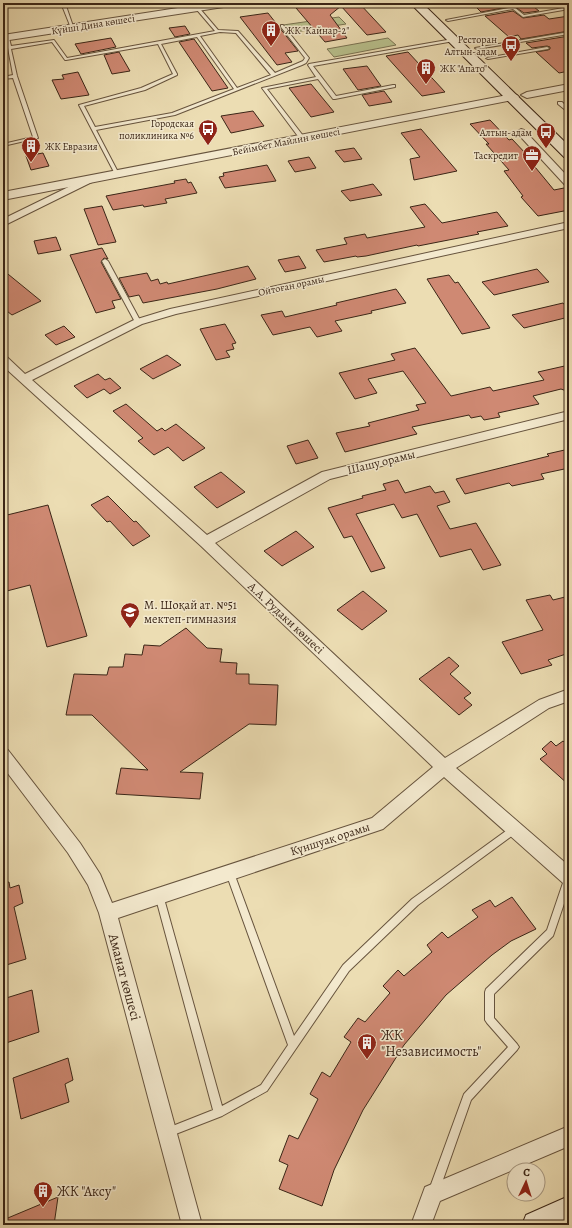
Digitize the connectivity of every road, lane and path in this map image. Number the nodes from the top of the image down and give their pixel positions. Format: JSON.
{"nodes":[{"id":1,"x":63,"y":3,"type":"edge"},
{"id":2,"x":230,"y":3,"type":"edge"},
{"id":3,"x":416,"y":3,"type":"edge"},
{"id":4,"x":430,"y":3,"type":"edge"},
{"id":5,"x":195,"y":6,"type":"edge"},
{"id":6,"x":569,"y":8,"type":"edge"},
{"id":7,"x":448,"y":20,"type":"junction"},
{"id":8,"x":282,"y":26,"type":"dead end"},
{"id":9,"x":73,"y":28,"type":"junction"},
{"id":10,"x":222,"y":31,"type":"junction"},
{"id":11,"x":569,"y":32,"type":"edge"},
{"id":12,"x":198,"y":36,"type":"junction"},
{"id":13,"x":453,"y":40,"type":"junction"},
{"id":14,"x":6,"y":41,"type":"edge"},
{"id":15,"x":159,"y":43,"type":"junction"},
{"id":16,"x":477,"y":48,"type":"junction"},
{"id":17,"x":547,"y":48,"type":"dead end"},
{"id":18,"x":488,"y":58,"type":"junction"},
{"id":19,"x":274,"y":75,"type":"junction"},
{"id":20,"x":15,"y":76,"type":"junction"},
{"id":21,"x":3,"y":78,"type":"edge"},
{"id":22,"x":318,"y":78,"type":"junction"},
{"id":23,"x":250,"y":84,"type":"junction"},
{"id":24,"x":393,"y":86,"type":"dead end"},
{"id":25,"x":569,"y":87,"type":"edge"},
{"id":26,"x":264,"y":88,"type":"junction"},
{"id":27,"x":236,"y":90,"type":"junction"},
{"id":28,"x":527,"y":95,"type":"junction"},
{"id":29,"x":513,"y":97,"type":"junction"},
{"id":30,"x":560,"y":103,"type":"dead end"},
{"id":31,"x":545,"y":112,"type":"dead end"},
{"id":32,"x":569,"y":112,"type":"edge"},
{"id":33,"x":94,"y":129,"type":"junction"},
{"id":34,"x":521,"y":132,"type":"dead end"},
{"id":35,"x":302,"y":138,"type":"junction"},
{"id":36,"x":3,"y":145,"type":"edge"},
{"id":37,"x":569,"y":154,"type":"edge"},
{"id":38,"x":117,"y":174,"type":"junction"},
{"id":39,"x":93,"y":178,"type":"junction"},
{"id":40,"x":569,"y":184,"type":"edge"},
{"id":41,"x":3,"y":196,"type":"edge"},
{"id":42,"x":3,"y":223,"type":"edge"},
{"id":43,"x":569,"y":225,"type":"edge"},
{"id":44,"x":105,"y":261,"type":"dead end"},
{"id":45,"x":138,"y":322,"type":"junction"},
{"id":46,"x":3,"y":360,"type":"edge"},
{"id":47,"x":24,"y":379,"type":"junction"},
{"id":48,"x":569,"y":415,"type":"edge"},
{"id":49,"x":206,"y":542,"type":"junction"},
{"id":50,"x":569,"y":695,"type":"edge"},
{"id":51,"x":3,"y":755,"type":"edge"},
{"id":52,"x":444,"y":767,"type":"junction"},
{"id":53,"x":514,"y":828,"type":"junction"},
{"id":54,"x":230,"y":873,"type":"junction"},
{"id":55,"x":569,"y":877,"type":"edge"},
{"id":56,"x":159,"y":896,"type":"junction"},
{"id":57,"x":108,"y":913,"type":"junction"},
{"id":58,"x":293,"y":1045,"type":"junction"},
{"id":59,"x":219,"y":1113,"type":"junction"},
{"id":60,"x":167,"y":1132,"type":"junction"},
{"id":61,"x":569,"y":1136,"type":"edge"},
{"id":62,"x":432,"y":1194,"type":"junction"},
{"id":63,"x":569,"y":1210,"type":"edge"},
{"id":64,"x":192,"y":1225,"type":"edge"},
{"id":65,"x":421,"y":1225,"type":"edge"},
{"id":66,"x":536,"y":1225,"type":"edge"}],
"edges":[{"from":1,"to":9,"type":"lane"},
{"from":2,"to":5,"type":"street","name":"Күйші Дина көшесі"},
{"from":3,"to":13,"type":"main road"},
{"from":4,"to":7,"type":"main road"},
{"from":5,"to":9,"type":"street","name":"Күйші Дина көшесі"},
{"from":5,"to":10,"type":"lane"},
{"from":6,"to":7,"type":"lane"},
{"from":7,"to":16,"type":"main road"},
{"from":8,"to":19,"type":"lane"},
{"from":9,"to":14,"type":"street","name":"Күйші Дина көшесі"},
{"from":10,"to":12,"type":"lane"},
{"from":10,"to":19,"type":"lane"},
{"from":11,"to":16,"type":"lane"},
{"from":12,"to":15,"type":"lane"},
{"from":12,"to":27,"type":"lane"},
{"from":13,"to":22,"type":"lane"},
{"from":13,"to":29,"type":"main road"},
{"from":14,"to":15,"type":"lane"},
{"from":14,"to":20,"type":"lane"},
{"from":15,"to":33,"type":"lane"},
{"from":16,"to":18,"type":"main road"},
{"from":17,"to":18,"type":"lane"},
{"from":18,"to":28,"type":"main road"},
{"from":19,"to":23,"type":"lane"},
{"from":20,"to":21,"type":"lane"},
{"from":20,"to":36,"type":"lane"},
{"from":22,"to":24,"type":"lane"},
{"from":22,"to":26,"type":"lane"},
{"from":23,"to":26,"type":"lane"},
{"from":23,"to":27,"type":"lane"},
{"from":25,"to":28,"type":"street","name":"Бейімбет Майлин көшесі"},
{"from":26,"to":35,"type":"lane"},
{"from":27,"to":33,"type":"lane"},
{"from":28,"to":29,"type":"main road","name":"Бейімбет Майлин көшесі"},
{"from":28,"to":31,"type":"main road"},
{"from":29,"to":35,"type":"street","name":"Бейімбет Майлин көшесі"},
{"from":29,"to":37,"type":"main road"},
{"from":30,"to":32,"type":"lane"},
{"from":33,"to":38,"type":"lane"},
{"from":34,"to":40,"type":"street"},
{"from":35,"to":38,"type":"street","name":"Бейімбет Майлин көшесі"},
{"from":38,"to":39,"type":"street","name":"Бейімбет Майлин көшесі"},
{"from":39,"to":41,"type":"street","name":"Бейімбет Майлин көшесі"},
{"from":39,"to":42,"type":"street"},
{"from":43,"to":45,"type":"street","name":"Ойтоған орамы"},
{"from":44,"to":45,"type":"lane"},
{"from":45,"to":47,"type":"street","name":"Ойтоған орамы"},
{"from":46,"to":47,"type":"street","name":"А.А. Рудаки көшесі"},
{"from":47,"to":49,"type":"street","name":"А.А. Рудаки көшесі"},
{"from":48,"to":49,"type":"street","name":"Шашу орамы"},
{"from":49,"to":52,"type":"street","name":"А.А. Рудаки көшесі"},
{"from":50,"to":52,"type":"street","name":"Күншуақ орамы"},
{"from":51,"to":57,"type":"street","name":"Аманат көшесі"},
{"from":52,"to":53,"type":"street","name":"А.А. Рудаки көшесі"},
{"from":52,"to":54,"type":"street","name":"Күншуақ орамы"},
{"from":53,"to":55,"type":"street","name":"А.А. Рудаки көшесі"},
{"from":53,"to":58,"type":"lane"},
{"from":54,"to":56,"type":"street","name":"Күншуақ орамы"},
{"from":54,"to":58,"type":"lane"},
{"from":55,"to":62,"type":"lane"},
{"from":56,"to":57,"type":"street","name":"Күншуақ орамы"},
{"from":56,"to":59,"type":"lane"},
{"from":57,"to":60,"type":"street","name":"Аманат көшесі"},
{"from":58,"to":59,"type":"lane"},
{"from":59,"to":60,"type":"lane"},
{"from":60,"to":64,"type":"street","name":"Аманат көшесі"},
{"from":61,"to":62,"type":"street"},
{"from":62,"to":65,"type":"street"},
{"from":63,"to":66,"type":"main road"}]}
